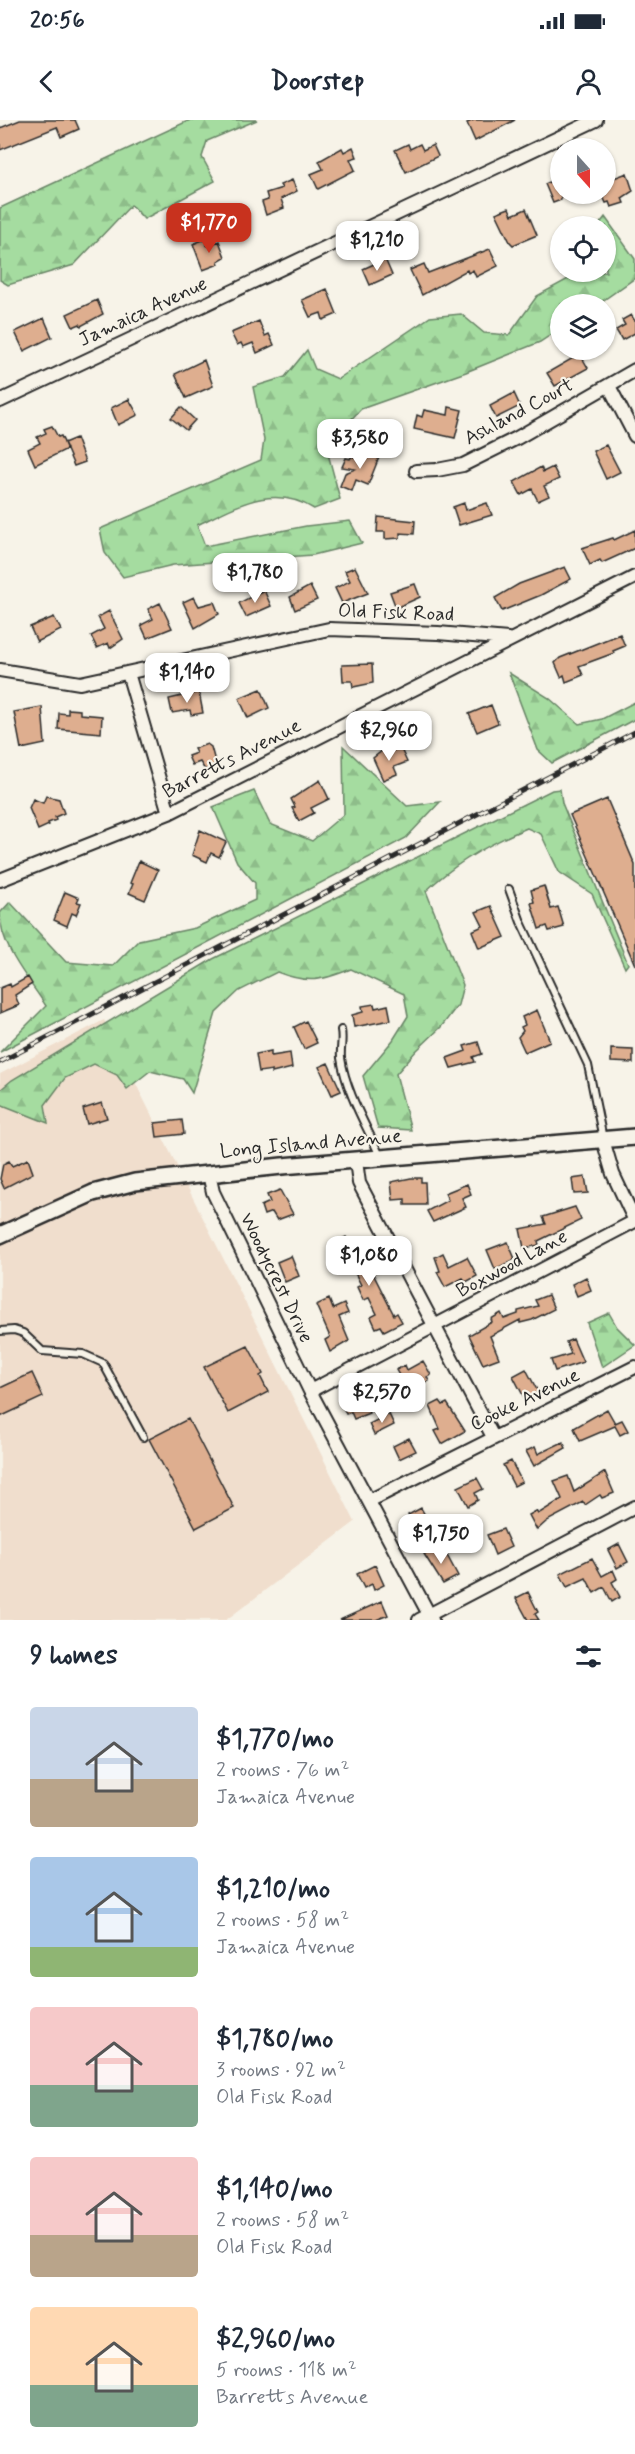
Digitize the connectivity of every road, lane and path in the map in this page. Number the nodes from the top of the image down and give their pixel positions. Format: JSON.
{"nodes":[{"id":1,"x":596,"y":120,"type":"edge"},
{"id":2,"x":635,"y":370,"type":"edge"},
{"id":3,"x":609,"y":386,"type":"junction"},
{"id":4,"x":0,"y":401,"type":"edge"},
{"id":5,"x":635,"y":436,"type":"edge"},
{"id":6,"x":416,"y":471,"type":"dead end"},
{"id":7,"x":635,"y":577,"type":"edge"},
{"id":8,"x":509,"y":640,"type":"junction"},
{"id":9,"x":0,"y":670,"type":"edge"},
{"id":10,"x":128,"y":673,"type":"junction"},
{"id":11,"x":169,"y":813,"type":"junction"},
{"id":12,"x":0,"y":880,"type":"edge"},
{"id":13,"x":508,"y":889,"type":"dead end"},
{"id":14,"x":341,"y":1030,"type":"dead end"},
{"id":15,"x":635,"y":1137,"type":"edge"},
{"id":16,"x":603,"y":1140,"type":"junction"},
{"id":17,"x":382,"y":1159,"type":"junction"},
{"id":18,"x":356,"y":1161,"type":"junction"},
{"id":19,"x":209,"y":1174,"type":"junction"},
{"id":20,"x":635,"y":1221,"type":"edge"},
{"id":21,"x":0,"y":1235,"type":"edge"},
{"id":22,"x":435,"y":1327,"type":"junction"},
{"id":23,"x":0,"y":1331,"type":"edge"},
{"id":24,"x":635,"y":1367,"type":"edge"},
{"id":25,"x":310,"y":1391,"type":"junction"},
{"id":26,"x":142,"y":1437,"type":"dead end"},
{"id":27,"x":493,"y":1437,"type":"junction"},
{"id":28,"x":369,"y":1501,"type":"junction"},
{"id":29,"x":635,"y":1507,"type":"edge"},
{"id":30,"x":427,"y":1618,"type":"edge"}],
"edges":[{"from":1,"to":4,"type":"street","name":"Jamaica Avenue"},
{"from":2,"to":3,"type":"street","name":"Ashland Court"},
{"from":3,"to":5,"type":"street"},
{"from":3,"to":6,"type":"street","name":"Ashland Court"},
{"from":7,"to":8,"type":"street","name":"Barretts Avenue"},
{"from":8,"to":10,"type":"street","name":"Old Fisk Road"},
{"from":8,"to":11,"type":"street","name":"Barretts Avenue"},
{"from":9,"to":10,"type":"street","name":"Old Fisk Road"},
{"from":10,"to":11,"type":"street"},
{"from":11,"to":12,"type":"street","name":"Barretts Avenue"},
{"from":13,"to":16,"type":"lane"},
{"from":14,"to":17,"type":"lane"},
{"from":15,"to":16,"type":"street","name":"Long Island Avenue"},
{"from":16,"to":17,"type":"street","name":"Long Island Avenue"},
{"from":16,"to":20,"type":"street"},
{"from":17,"to":18,"type":"street","name":"Long Island Avenue"},
{"from":18,"to":19,"type":"street","name":"Long Island Avenue"},
{"from":18,"to":22,"type":"street"},
{"from":19,"to":21,"type":"street","name":"Long Island Avenue"},
{"from":19,"to":25,"type":"street","name":"Woodycrest Drive"},
{"from":20,"to":22,"type":"street","name":"Boxwood Lane"},
{"from":22,"to":25,"type":"street","name":"Boxwood Lane"},
{"from":22,"to":27,"type":"street"},
{"from":23,"to":26,"type":"lane"},
{"from":24,"to":27,"type":"street","name":"Cooke Avenue"},
{"from":25,"to":28,"type":"street","name":"Woodycrest Drive"},
{"from":27,"to":28,"type":"street","name":"Cooke Avenue"},
{"from":28,"to":30,"type":"street","name":"Woodycrest Drive"},
{"from":29,"to":30,"type":"street"}]}
